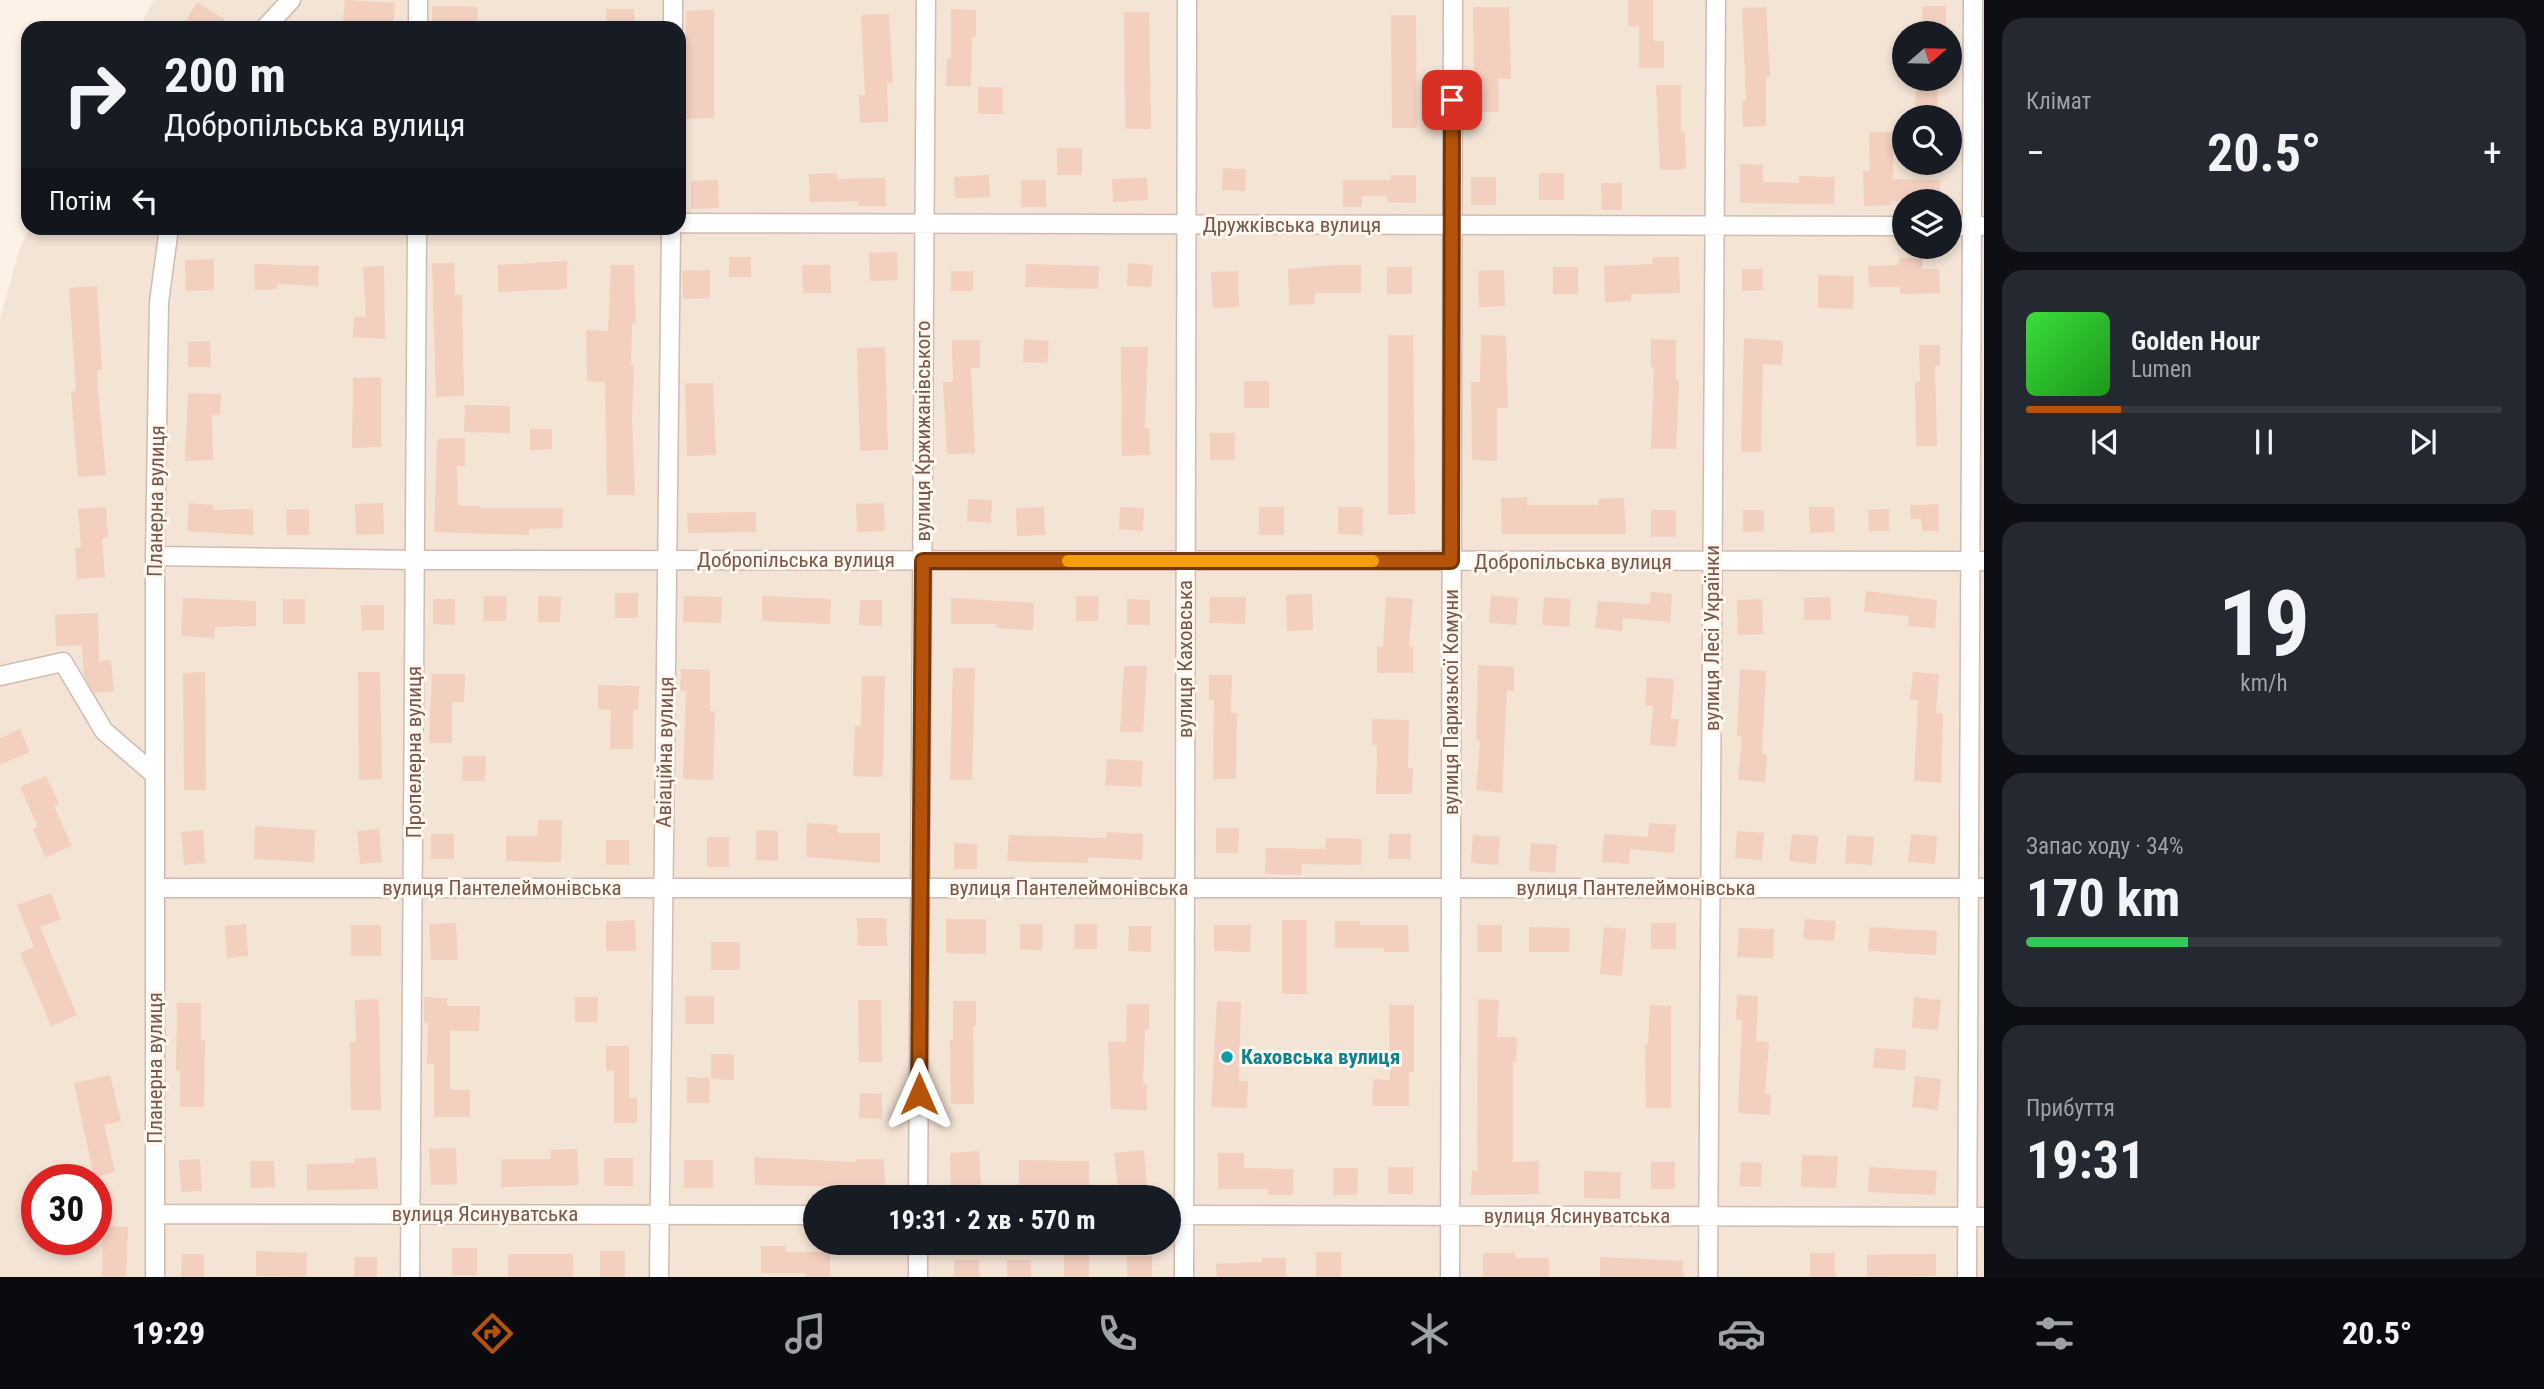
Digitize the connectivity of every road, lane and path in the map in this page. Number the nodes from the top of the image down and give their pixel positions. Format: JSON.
{"nodes":[{"id":1,"x":291,"y":0,"type":"edge"},
{"id":2,"x":418,"y":0,"type":"edge"},
{"id":3,"x":673,"y":0,"type":"edge"},
{"id":4,"x":926,"y":0,"type":"edge"},
{"id":5,"x":1187,"y":0,"type":"edge"},
{"id":6,"x":1452,"y":0,"type":"edge"},
{"id":7,"x":1716,"y":0,"type":"edge"},
{"id":8,"x":1973,"y":0,"type":"edge"},
{"id":9,"x":272,"y":21,"type":"edge"},
{"id":10,"x":418,"y":21,"type":"edge"},
{"id":11,"x":673,"y":21,"type":"edge"},
{"id":12,"x":686,"y":223,"type":"edge"},
{"id":13,"x":925,"y":224,"type":"junction"},
{"id":14,"x":1186,"y":225,"type":"junction"},
{"id":15,"x":1452,"y":226,"type":"junction"},
{"id":16,"x":1892,"y":226,"type":"edge"},
{"id":17,"x":1978,"y":226,"type":"edge"},
{"id":18,"x":1715,"y":227,"type":"junction"},
{"id":19,"x":168,"y":235,"type":"edge"},
{"id":20,"x":417,"y":235,"type":"edge"},
{"id":21,"x":671,"y":235,"type":"edge"},
{"id":22,"x":155,"y":556,"type":"junction"},
{"id":23,"x":415,"y":560,"type":"junction"},
{"id":24,"x":667,"y":560,"type":"junction"},
{"id":25,"x":1977,"y":560,"type":"edge"},
{"id":26,"x":923,"y":561,"type":"junction"},
{"id":27,"x":1185,"y":561,"type":"junction"},
{"id":28,"x":1451,"y":561,"type":"junction"},
{"id":29,"x":1712,"y":562,"type":"junction"},
{"id":30,"x":0,"y":676,"type":"edge"},
{"id":31,"x":155,"y":775,"type":"junction"},
{"id":32,"x":155,"y":888,"type":"junction"},
{"id":33,"x":413,"y":888,"type":"junction"},
{"id":34,"x":663,"y":888,"type":"junction"},
{"id":35,"x":920,"y":888,"type":"junction"},
{"id":36,"x":1185,"y":888,"type":"junction"},
{"id":37,"x":1451,"y":888,"type":"junction"},
{"id":38,"x":1710,"y":888,"type":"junction"},
{"id":39,"x":1976,"y":888,"type":"edge"},
{"id":40,"x":918,"y":1185,"type":"edge"},
{"id":41,"x":1178,"y":1185,"type":"edge"},
{"id":42,"x":155,"y":1214,"type":"junction"},
{"id":43,"x":411,"y":1214,"type":"junction"},
{"id":44,"x":660,"y":1214,"type":"junction"},
{"id":45,"x":803,"y":1215,"type":"edge"},
{"id":46,"x":1181,"y":1215,"type":"edge"},
{"id":47,"x":1450,"y":1216,"type":"junction"},
{"id":48,"x":1708,"y":1216,"type":"junction"},
{"id":49,"x":1976,"y":1216,"type":"edge"},
{"id":50,"x":1181,"y":1250,"type":"edge"},
{"id":51,"x":918,"y":1255,"type":"edge"},
{"id":52,"x":155,"y":1277,"type":"edge"},
{"id":53,"x":410,"y":1277,"type":"edge"},
{"id":54,"x":659,"y":1277,"type":"edge"},
{"id":55,"x":918,"y":1277,"type":"edge"},
{"id":56,"x":1184,"y":1277,"type":"edge"},
{"id":57,"x":1450,"y":1277,"type":"edge"},
{"id":58,"x":1708,"y":1277,"type":"edge"},
{"id":59,"x":1967,"y":1277,"type":"edge"}],
"edges":[{"from":1,"to":9,"type":"street"},
{"from":2,"to":10,"type":"street"},
{"from":3,"to":11,"type":"street"},
{"from":4,"to":13,"type":"street","name":"вулиця Кржижанівського"},
{"from":5,"to":14,"type":"street","name":"вулиця Каховська"},
{"from":6,"to":15,"type":"street","name":"вулиця Паризької Комуни"},
{"from":7,"to":18,"type":"street","name":"вулиця Лесі Українки"},
{"from":8,"to":17,"type":"street"},
{"from":12,"to":13,"type":"street","name":"Дружківська вулиця"},
{"from":13,"to":14,"type":"street","name":"Дружківська вулиця"},
{"from":13,"to":26,"type":"street","name":"вулиця Кржижанівського"},
{"from":14,"to":15,"type":"street","name":"Дружківська вулиця"},
{"from":14,"to":27,"type":"street","name":"вулиця Каховська"},
{"from":15,"to":18,"type":"street","name":"Дружківська вулиця"},
{"from":15,"to":28,"type":"street","name":"вулиця Паризької Комуни"},
{"from":16,"to":18,"type":"street","name":"Дружківська вулиця"},
{"from":17,"to":25,"type":"street"},
{"from":18,"to":29,"type":"street","name":"вулиця Лесі Українки"},
{"from":19,"to":22,"type":"street","name":"Планерна вулиця"},
{"from":20,"to":23,"type":"street","name":"Пропелерна вулиця"},
{"from":21,"to":24,"type":"street","name":"Авіаційна вулиця"},
{"from":22,"to":23,"type":"street","name":"Добропільська вулиця"},
{"from":22,"to":31,"type":"street","name":"Планерна вулиця"},
{"from":23,"to":24,"type":"street","name":"Добропільська вулиця"},
{"from":23,"to":33,"type":"street","name":"Пропелерна вулиця"},
{"from":24,"to":26,"type":"street","name":"Добропільська вулиця"},
{"from":24,"to":34,"type":"street","name":"Авіаційна вулиця"},
{"from":25,"to":29,"type":"street","name":"Добропільська вулиця"},
{"from":25,"to":39,"type":"street"},
{"from":26,"to":27,"type":"street","name":"Добропільська вулиця"},
{"from":26,"to":35,"type":"street","name":"вулиця Кржижанівського"},
{"from":27,"to":28,"type":"street","name":"Добропільська вулиця"},
{"from":27,"to":36,"type":"street","name":"вулиця Каховська"},
{"from":28,"to":29,"type":"street","name":"Добропільська вулиця"},
{"from":28,"to":37,"type":"street","name":"вулиця Паризької Комуни"},
{"from":29,"to":38,"type":"street","name":"вулиця Лесі Українки"},
{"from":30,"to":31,"type":"street"},
{"from":31,"to":32,"type":"street","name":"Планерна вулиця"},
{"from":32,"to":33,"type":"street","name":"вулиця Пантелеймонівська"},
{"from":32,"to":42,"type":"street","name":"Планерна вулиця"},
{"from":33,"to":34,"type":"street","name":"вулиця Пантелеймонівська"},
{"from":33,"to":43,"type":"street","name":"Пропелерна вулиця"},
{"from":34,"to":35,"type":"street","name":"вулиця Пантелеймонівська"},
{"from":34,"to":44,"type":"street","name":"Авіаційна вулиця"},
{"from":35,"to":36,"type":"street","name":"вулиця Пантелеймонівська"},
{"from":35,"to":40,"type":"street","name":"вулиця Кржижанівського"},
{"from":36,"to":37,"type":"street","name":"вулиця Пантелеймонівська"},
{"from":36,"to":41,"type":"street","name":"вулиця Каховська"},
{"from":37,"to":38,"type":"street","name":"вулиця Пантелеймонівська"},
{"from":37,"to":47,"type":"street","name":"вулиця Паризької Комуни"},
{"from":38,"to":39,"type":"street","name":"вулиця Пантелеймонівська"},
{"from":38,"to":48,"type":"street","name":"вулиця Лесі Українки"},
{"from":39,"to":49,"type":"street"},
{"from":42,"to":43,"type":"street","name":"вулиця Ясинуватська"},
{"from":42,"to":52,"type":"street","name":"Планерна вулиця"},
{"from":43,"to":44,"type":"street","name":"вулиця Ясинуватська"},
{"from":43,"to":53,"type":"street","name":"Пропелерна вулиця"},
{"from":44,"to":45,"type":"street","name":"вулиця Ясинуватська"},
{"from":44,"to":54,"type":"street","name":"Авіаційна вулиця"},
{"from":46,"to":47,"type":"street","name":"вулиця Ясинуватська"},
{"from":47,"to":48,"type":"street","name":"вулиця Ясинуватська"},
{"from":47,"to":57,"type":"street","name":"вулиця Паризької Комуни"},
{"from":48,"to":49,"type":"street","name":"вулиця Ясинуватська"},
{"from":48,"to":58,"type":"street","name":"вулиця Лесі Українки"},
{"from":49,"to":59,"type":"street"},
{"from":50,"to":56,"type":"street","name":"вулиця Каховська"},
{"from":51,"to":55,"type":"street"}]}
